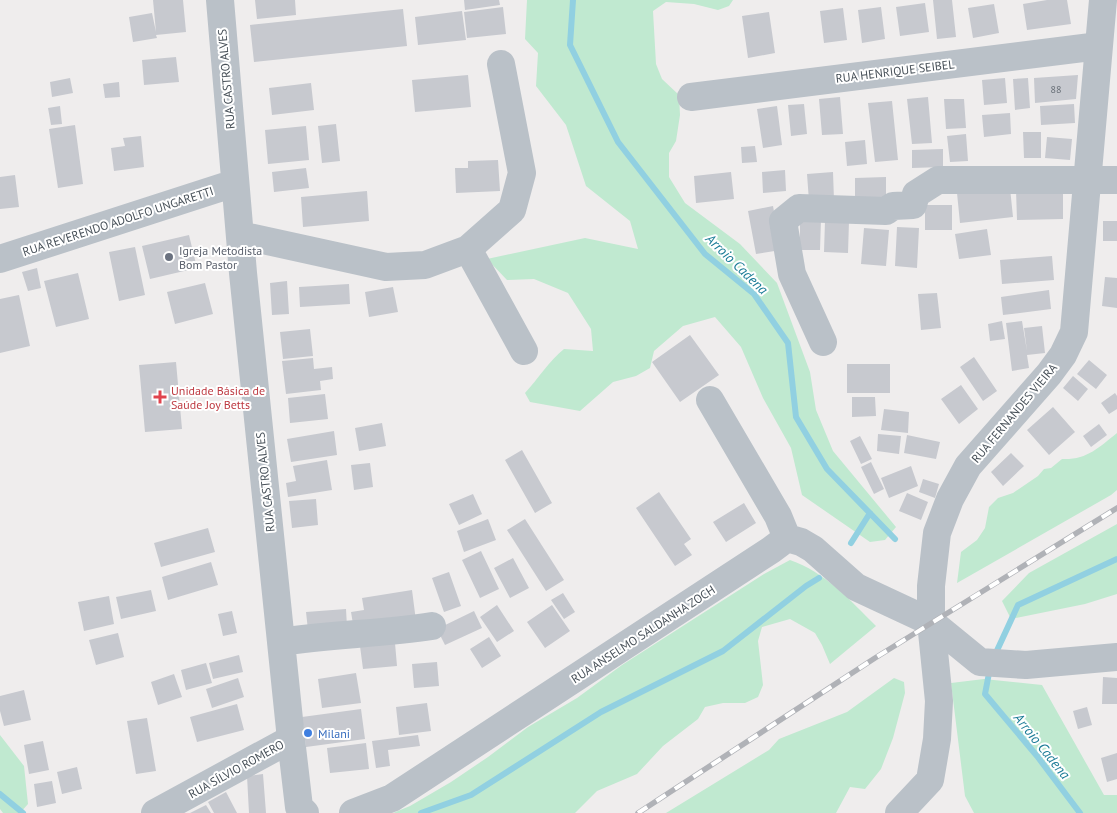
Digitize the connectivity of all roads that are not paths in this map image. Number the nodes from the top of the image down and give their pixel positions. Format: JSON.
{"nodes":[{"id":1,"x":220,"y":0,"type":"edge"},
{"id":2,"x":1103,"y":0,"type":"edge"},
{"id":3,"x":1099,"y":46,"type":"junction"},
{"id":4,"x":500,"y":64,"type":"dead end"},
{"id":5,"x":1106,"y":91,"type":"edge"},
{"id":6,"x":691,"y":97,"type":"dead end"},
{"id":7,"x":1087,"y":179,"type":"junction"},
{"id":8,"x":1117,"y":180,"type":"edge"},
{"id":9,"x":235,"y":183,"type":"junction"},
{"id":10,"x":240,"y":235,"type":"junction"},
{"id":11,"x":468,"y":249,"type":"junction"},
{"id":12,"x":0,"y":259,"type":"edge"},
{"id":13,"x":823,"y":342,"type":"dead end"},
{"id":14,"x":524,"y":351,"type":"dead end"},
{"id":15,"x":710,"y":400,"type":"dead end"},
{"id":16,"x":787,"y":538,"type":"junction"},
{"id":17,"x":931,"y":622,"type":"junction"},
{"id":18,"x":432,"y":626,"type":"dead end"},
{"id":19,"x":281,"y":642,"type":"junction"},
{"id":20,"x":1117,"y":657,"type":"edge"},
{"id":21,"x":291,"y":739,"type":"junction"},
{"id":22,"x":155,"y":813,"type":"edge"},
{"id":23,"x":305,"y":813,"type":"edge"},
{"id":24,"x":353,"y":813,"type":"edge"},
{"id":25,"x":899,"y":813,"type":"edge"}],
"edges":[{"from":1,"to":9,"type":"street","name":"RUA CASTRO ALVES"},
{"from":2,"to":3,"type":"street","name":"RUA FERNANDES VIEIRA"},
{"from":3,"to":5,"type":"street","name":"RUA FERNANDES VIEIRA"},
{"from":3,"to":6,"type":"street","name":"RUA HENRIQUE SEIBEL"},
{"from":4,"to":11,"type":"street"},
{"from":5,"to":7,"type":"street","name":"RUA FERNANDES VIEIRA"},
{"from":7,"to":8,"type":"street"},
{"from":7,"to":13,"type":"street"},
{"from":7,"to":17,"type":"street","name":"RUA FERNANDES VIEIRA"},
{"from":9,"to":10,"type":"street","name":"RUA CASTRO ALVES"},
{"from":9,"to":12,"type":"street","name":"RUA REVERENDO ADOLFO UNGARETTI"},
{"from":10,"to":11,"type":"street"},
{"from":10,"to":19,"type":"street","name":"RUA CASTRO ALVES"},
{"from":11,"to":14,"type":"street"},
{"from":15,"to":16,"type":"street"},
{"from":16,"to":17,"type":"street"},
{"from":16,"to":24,"type":"street","name":"RUA ANSELMO SALDANHA ZOCH"},
{"from":17,"to":20,"type":"street"},
{"from":17,"to":25,"type":"street","name":"RUA FERNANDES VIEIRA"},
{"from":18,"to":19,"type":"street"},
{"from":19,"to":21,"type":"street","name":"RUA CASTRO ALVES"},
{"from":21,"to":22,"type":"street","name":"RUA SÍLVIO ROMERO"},
{"from":21,"to":23,"type":"street","name":"RUA CASTRO ALVES"}]}
